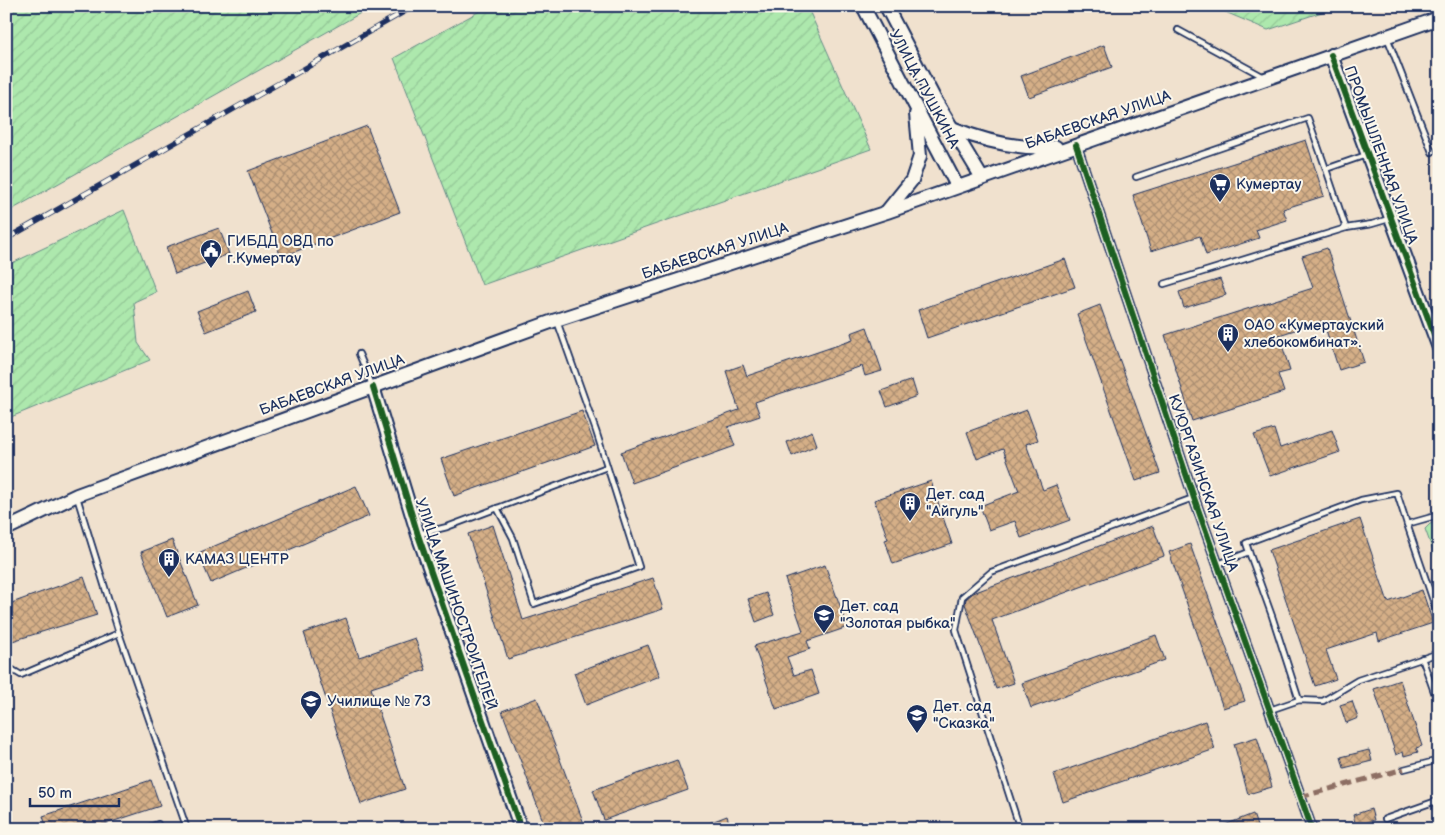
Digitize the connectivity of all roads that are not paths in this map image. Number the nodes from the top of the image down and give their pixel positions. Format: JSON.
{"nodes":[{"id":1,"x":863,"y":6,"type":"edge"},
{"id":2,"x":886,"y":6,"type":"edge"},
{"id":3,"x":1439,"y":18,"type":"edge"},
{"id":4,"x":1178,"y":30,"type":"dead end"},
{"id":5,"x":1386,"y":36,"type":"junction"},
{"id":6,"x":1330,"y":56,"type":"junction"},
{"id":7,"x":1266,"y":78,"type":"junction"},
{"id":8,"x":915,"y":106,"type":"junction"},
{"id":9,"x":952,"y":128,"type":"junction"},
{"id":10,"x":1076,"y":145,"type":"junction"},
{"id":11,"x":1432,"y":152,"type":"dead end"},
{"id":12,"x":1367,"y":155,"type":"junction"},
{"id":13,"x":1326,"y":169,"type":"junction"},
{"id":14,"x":1136,"y":177,"type":"dead end"},
{"id":15,"x":982,"y":178,"type":"junction"},
{"id":16,"x":958,"y":186,"type":"junction"},
{"id":17,"x":887,"y":212,"type":"junction"},
{"id":18,"x":1391,"y":218,"type":"junction"},
{"id":19,"x":1346,"y":228,"type":"junction"},
{"id":20,"x":1164,"y":284,"type":"dead end"},
{"id":21,"x":556,"y":320,"type":"junction"},
{"id":22,"x":1439,"y":348,"type":"edge"},
{"id":23,"x":359,"y":354,"type":"dead end"},
{"id":24,"x":373,"y":387,"type":"junction"},
{"id":25,"x":607,"y":467,"type":"junction"},
{"id":26,"x":77,"y":495,"type":"junction"},
{"id":27,"x":1194,"y":498,"type":"junction"},
{"id":28,"x":497,"y":508,"type":"junction"},
{"id":29,"x":1439,"y":515,"type":"edge"},
{"id":30,"x":1407,"y":524,"type":"junction"},
{"id":31,"x":6,"y":529,"type":"edge"},
{"id":32,"x":418,"y":535,"type":"junction"},
{"id":33,"x":1249,"y":552,"type":"junction"},
{"id":34,"x":1218,"y":564,"type":"junction"},
{"id":35,"x":1439,"y":618,"type":"edge"},
{"id":36,"x":119,"y":633,"type":"junction"},
{"id":37,"x":1439,"y":653,"type":"edge"},
{"id":38,"x":1422,"y":658,"type":"junction"},
{"id":39,"x":6,"y":666,"type":"edge"},
{"id":40,"x":1299,"y":700,"type":"junction"},
{"id":41,"x":1439,"y":706,"type":"edge"},
{"id":42,"x":1270,"y":710,"type":"junction"},
{"id":43,"x":1439,"y":760,"type":"edge"},
{"id":44,"x":1404,"y":769,"type":"dead end"},
{"id":45,"x":1439,"y":800,"type":"edge"},
{"id":46,"x":1385,"y":819,"type":"dead end"},
{"id":47,"x":158,"y":824,"type":"dead end"},
{"id":48,"x":144,"y":829,"type":"edge"},
{"id":49,"x":187,"y":829,"type":"edge"},
{"id":50,"x":521,"y":829,"type":"edge"},
{"id":51,"x":1020,"y":829,"type":"edge"},
{"id":52,"x":1312,"y":829,"type":"edge"}],
"edges":[{"from":1,"to":8,"type":"main road","name":"УЛИЦА ПУШКИНА"},
{"from":2,"to":9,"type":"main road","name":"УЛИЦА ПУШКИНА"},
{"from":3,"to":5,"type":"main road","name":"БАБАЕВСКАЯ УЛИЦА"},
{"from":4,"to":7,"type":"lane"},
{"from":5,"to":6,"type":"main road","name":"БАБАЕВСКАЯ УЛИЦА"},
{"from":5,"to":11,"type":"lane"},
{"from":6,"to":7,"type":"main road","name":"БАБАЕВСКАЯ УЛИЦА"},
{"from":6,"to":12,"type":"main road","name":"ПРОМЫШЛЕННАЯ УЛИЦА"},
{"from":7,"to":10,"type":"main road","name":"БАБАЕВСКАЯ УЛИЦА"},
{"from":8,"to":16,"type":"main road","name":"УЛИЦА ПУШКИНА"},
{"from":8,"to":17,"type":"main road"},
{"from":9,"to":10,"type":"main road"},
{"from":9,"to":15,"type":"main road","name":"УЛИЦА ПУШКИНА"},
{"from":10,"to":15,"type":"main road","name":"БАБАЕВСКАЯ УЛИЦА"},
{"from":10,"to":27,"type":"street","name":"КУЮРГАЗИНСКАЯ УЛИЦА"},
{"from":12,"to":13,"type":"lane"},
{"from":12,"to":18,"type":"main road","name":"ПРОМЫШЛЕННАЯ УЛИЦА"},
{"from":13,"to":14,"type":"lane"},
{"from":13,"to":19,"type":"lane"},
{"from":15,"to":16,"type":"main road","name":"БАБАЕВСКАЯ УЛИЦА"},
{"from":16,"to":17,"type":"main road","name":"БАБАЕВСКАЯ УЛИЦА"},
{"from":17,"to":21,"type":"main road","name":"БАБАЕВСКАЯ УЛИЦА"},
{"from":18,"to":19,"type":"lane"},
{"from":18,"to":22,"type":"main road","name":"ПРОМЫШЛЕННАЯ УЛИЦА"},
{"from":19,"to":20,"type":"lane"},
{"from":21,"to":24,"type":"main road","name":"БАБАЕВСКАЯ УЛИЦА"},
{"from":21,"to":25,"type":"lane"},
{"from":23,"to":24,"type":"lane"},
{"from":24,"to":26,"type":"main road","name":"БАБАЕВСКАЯ УЛИЦА"},
{"from":24,"to":32,"type":"main road","name":"УЛИЦА МАШИНОСТРОИТЕЛЕЙ"},
{"from":25,"to":28,"type":"lane"},
{"from":25,"to":28,"type":"lane"},
{"from":26,"to":31,"type":"main road","name":"БАБАЕВСКАЯ УЛИЦА"},
{"from":26,"to":36,"type":"lane"},
{"from":27,"to":34,"type":"street","name":"КУЮРГАЗИНСКАЯ УЛИЦА"},
{"from":27,"to":51,"type":"lane"},
{"from":28,"to":32,"type":"lane"},
{"from":29,"to":30,"type":"lane"},
{"from":30,"to":33,"type":"lane"},
{"from":30,"to":35,"type":"lane"},
{"from":32,"to":50,"type":"main road","name":"УЛИЦА МАШИНОСТРОИТЕЛЕЙ"},
{"from":33,"to":34,"type":"lane"},
{"from":33,"to":40,"type":"lane"},
{"from":34,"to":42,"type":"street","name":"КУЮРГАЗИНСКАЯ УЛИЦА"},
{"from":36,"to":39,"type":"lane"},
{"from":36,"to":49,"type":"lane"},
{"from":37,"to":38,"type":"lane"},
{"from":38,"to":40,"type":"lane"},
{"from":38,"to":41,"type":"lane"},
{"from":40,"to":42,"type":"lane"},
{"from":42,"to":52,"type":"street","name":"КУЮРГАЗИНСКАЯ УЛИЦА"},
{"from":43,"to":44,"type":"lane"},
{"from":45,"to":46,"type":"lane"},
{"from":47,"to":48,"type":"lane"}]}
